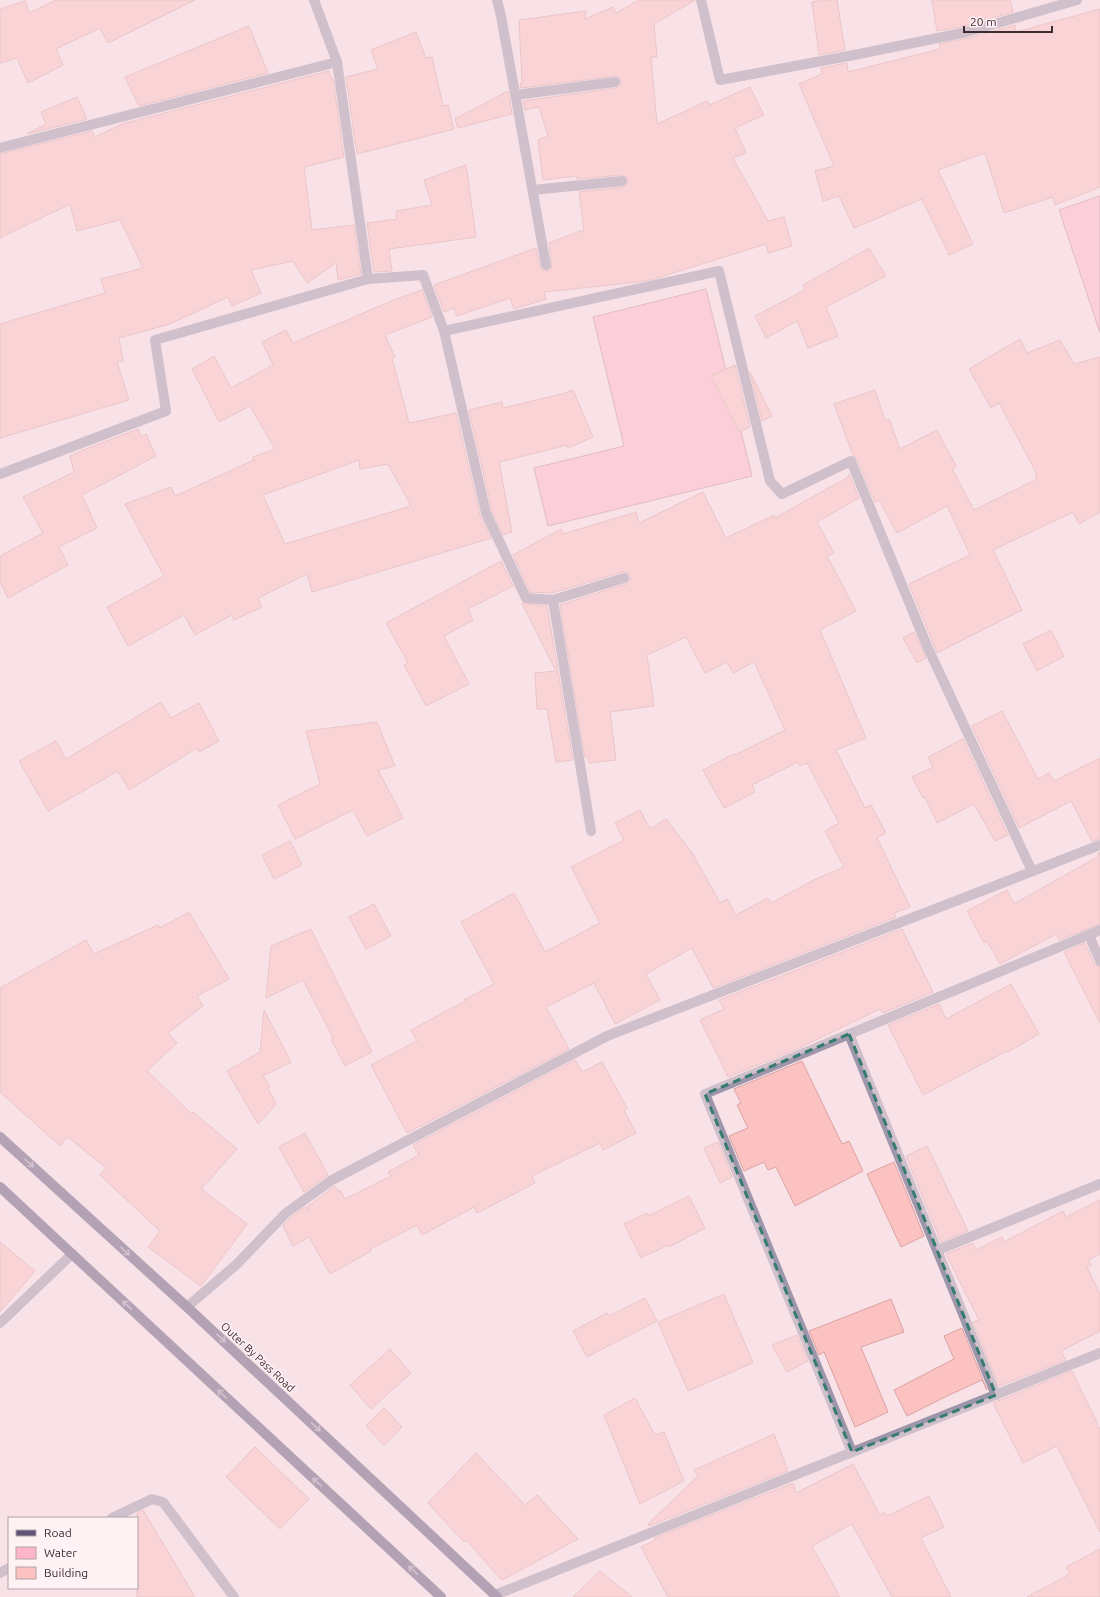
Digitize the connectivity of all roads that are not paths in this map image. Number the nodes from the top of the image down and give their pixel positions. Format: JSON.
{"nodes":[{"id":1,"x":314,"y":0,"type":"edge"},
{"id":2,"x":497,"y":0,"type":"edge"},
{"id":3,"x":701,"y":0,"type":"edge"},
{"id":4,"x":1077,"y":0,"type":"edge"},
{"id":5,"x":337,"y":62,"type":"junction"},
{"id":6,"x":615,"y":82,"type":"dead end"},
{"id":7,"x":516,"y":95,"type":"junction"},
{"id":8,"x":0,"y":148,"type":"edge"},
{"id":9,"x":622,"y":181,"type":"dead end"},
{"id":10,"x":533,"y":190,"type":"junction"},
{"id":11,"x":546,"y":265,"type":"dead end"},
{"id":12,"x":368,"y":279,"type":"junction"},
{"id":13,"x":444,"y":331,"type":"junction"},
{"id":14,"x":0,"y":474,"type":"edge"},
{"id":15,"x":624,"y":578,"type":"dead end"},
{"id":16,"x":553,"y":600,"type":"junction"},
{"id":17,"x":590,"y":831,"type":"dead end"},
{"id":18,"x":1100,"y":845,"type":"edge"},
{"id":19,"x":1032,"y":871,"type":"junction"},
{"id":20,"x":1100,"y":930,"type":"edge"},
{"id":21,"x":1089,"y":935,"type":"junction"},
{"id":22,"x":1100,"y":961,"type":"edge"},
{"id":23,"x":850,"y":1034,"type":"junction"},
{"id":24,"x":0,"y":1137,"type":"edge"},
{"id":25,"x":1100,"y":1184,"type":"edge"},
{"id":26,"x":0,"y":1187,"type":"edge"},
{"id":27,"x":938,"y":1250,"type":"junction"},
{"id":28,"x":72,"y":1254,"type":"junction"},
{"id":29,"x":187,"y":1306,"type":"junction"},
{"id":30,"x":0,"y":1323,"type":"edge"},
{"id":31,"x":1100,"y":1353,"type":"edge"},
{"id":32,"x":996,"y":1394,"type":"junction"},
{"id":33,"x":852,"y":1452,"type":"junction"},
{"id":34,"x":114,"y":1517,"type":"edge"},
{"id":35,"x":496,"y":1596,"type":"edge"},
{"id":36,"x":234,"y":1597,"type":"edge"},
{"id":37,"x":441,"y":1597,"type":"edge"}],
"edges":[{"from":1,"to":5,"type":"street"},
{"from":2,"to":7,"type":"street"},
{"from":3,"to":4,"type":"street"},
{"from":5,"to":8,"type":"street"},
{"from":5,"to":12,"type":"street"},
{"from":6,"to":7,"type":"street"},
{"from":7,"to":10,"type":"street"},
{"from":9,"to":10,"type":"street"},
{"from":10,"to":11,"type":"street"},
{"from":12,"to":13,"type":"street"},
{"from":12,"to":14,"type":"street"},
{"from":13,"to":16,"type":"street"},
{"from":13,"to":19,"type":"street"},
{"from":15,"to":16,"type":"street"},
{"from":16,"to":17,"type":"street"},
{"from":18,"to":19,"type":"street"},
{"from":19,"to":29,"type":"street"},
{"from":20,"to":21,"type":"street"},
{"from":21,"to":22,"type":"street"},
{"from":21,"to":23,"type":"street"},
{"from":23,"to":27,"type":"street"},
{"from":23,"to":33,"type":"street"},
{"from":24,"to":29,"type":"main road","name":"Outer By Pass Road","one_way":true},
{"from":25,"to":27,"type":"street"},
{"from":26,"to":28,"type":"main road"},
{"from":27,"to":32,"type":"street"},
{"from":28,"to":30,"type":"street"},
{"from":37,"to":28,"type":"main road","one_way":true},
{"from":29,"to":35,"type":"main road","name":"Outer By Pass Road","one_way":true},
{"from":31,"to":32,"type":"street"},
{"from":32,"to":33,"type":"street"},
{"from":33,"to":35,"type":"street"},
{"from":34,"to":36,"type":"street"}]}
